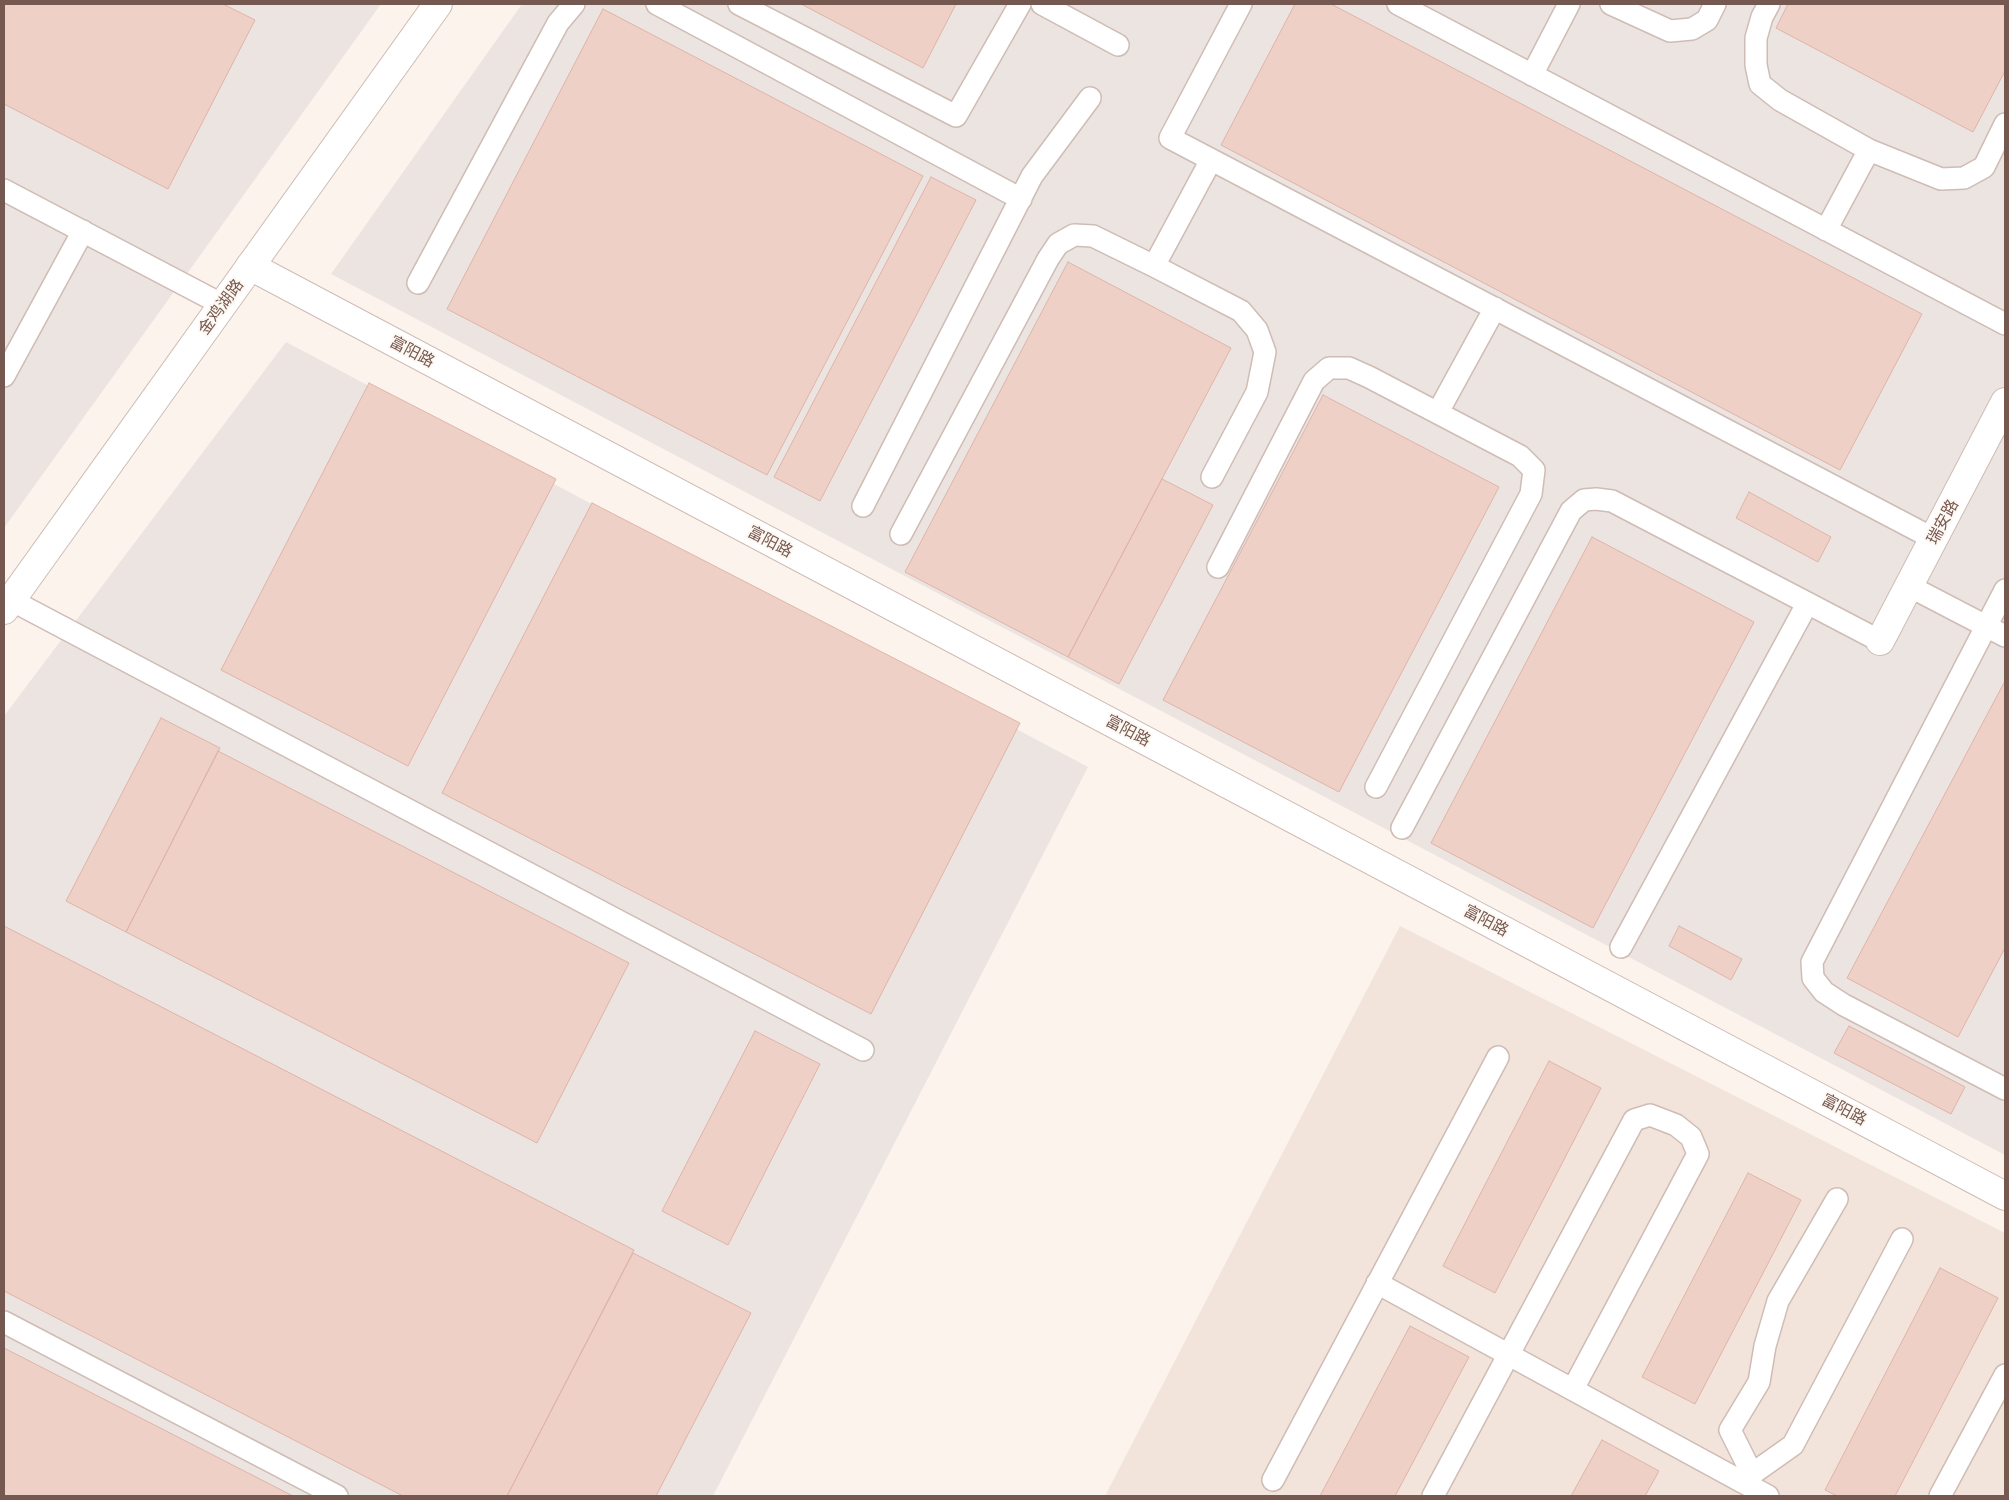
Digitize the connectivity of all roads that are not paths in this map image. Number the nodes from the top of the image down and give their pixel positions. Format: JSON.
{"nodes":[{"id":1,"x":438,"y":4,"type":"edge"},
{"id":2,"x":574,"y":4,"type":"edge"},
{"id":3,"x":657,"y":4,"type":"edge"},
{"id":4,"x":739,"y":4,"type":"edge"},
{"id":5,"x":1020,"y":4,"type":"edge"},
{"id":6,"x":1042,"y":4,"type":"edge"},
{"id":7,"x":1241,"y":4,"type":"edge"},
{"id":8,"x":1398,"y":4,"type":"edge"},
{"id":9,"x":1569,"y":4,"type":"edge"},
{"id":10,"x":1612,"y":4,"type":"edge"},
{"id":11,"x":1715,"y":4,"type":"edge"},
{"id":12,"x":1769,"y":4,"type":"edge"},
{"id":13,"x":1118,"y":45,"type":"dead end"},
{"id":14,"x":1532,"y":75,"type":"junction"},
{"id":15,"x":1090,"y":98,"type":"dead end"},
{"id":16,"x":2005,"y":124,"type":"edge"},
{"id":17,"x":1868,"y":150,"type":"junction"},
{"id":18,"x":1211,"y":160,"type":"junction"},
{"id":19,"x":4,"y":190,"type":"edge"},
{"id":20,"x":1021,"y":199,"type":"junction"},
{"id":21,"x":1826,"y":230,"type":"junction"},
{"id":22,"x":83,"y":232,"type":"junction"},
{"id":23,"x":250,"y":266,"type":"junction"},
{"id":24,"x":1154,"y":266,"type":"junction"},
{"id":25,"x":418,"y":283,"type":"dead end"},
{"id":26,"x":223,"y":305,"type":"junction"},
{"id":27,"x":1495,"y":308,"type":"junction"},
{"id":28,"x":2005,"y":324,"type":"edge"},
{"id":29,"x":4,"y":376,"type":"edge"},
{"id":30,"x":2005,"y":402,"type":"edge"},
{"id":31,"x":1438,"y":412,"type":"junction"},
{"id":32,"x":1212,"y":477,"type":"dead end"},
{"id":33,"x":863,"y":506,"type":"dead end"},
{"id":34,"x":901,"y":534,"type":"dead end"},
{"id":35,"x":1934,"y":539,"type":"junction"},
{"id":36,"x":1218,"y":566,"type":"dead end"},
{"id":37,"x":1909,"y":586,"type":"junction"},
{"id":38,"x":2005,"y":590,"type":"edge"},
{"id":39,"x":1807,"y":604,"type":"junction"},
{"id":40,"x":7,"y":605,"type":"edge"},
{"id":41,"x":1986,"y":626,"type":"junction"},
{"id":42,"x":2005,"y":636,"type":"edge"},
{"id":43,"x":1880,"y":641,"type":"joint"},
{"id":44,"x":1376,"y":787,"type":"dead end"},
{"id":45,"x":1402,"y":828,"type":"dead end"},
{"id":46,"x":1621,"y":947,"type":"dead end"},
{"id":47,"x":863,"y":1050,"type":"dead end"},
{"id":48,"x":1498,"y":1057,"type":"dead end"},
{"id":49,"x":2005,"y":1089,"type":"edge"},
{"id":50,"x":2005,"y":1196,"type":"edge"},
{"id":51,"x":1837,"y":1199,"type":"dead end"},
{"id":52,"x":1902,"y":1239,"type":"dead end"},
{"id":53,"x":1378,"y":1283,"type":"junction"},
{"id":54,"x":4,"y":1322,"type":"edge"},
{"id":55,"x":1509,"y":1354,"type":"junction"},
{"id":56,"x":2005,"y":1375,"type":"edge"},
{"id":57,"x":1573,"y":1389,"type":"junction"},
{"id":58,"x":1273,"y":1480,"type":"dead end"},
{"id":59,"x":1746,"y":1485,"type":"edge"},
{"id":60,"x":337,"y":1496,"type":"edge"},
{"id":61,"x":1433,"y":1496,"type":"edge"},
{"id":62,"x":1768,"y":1496,"type":"edge"},
{"id":63,"x":1940,"y":1496,"type":"edge"}],
"edges":[{"from":1,"to":23,"type":"street","name":"金鸡湖路"},
{"from":2,"to":25,"type":"lane"},
{"from":3,"to":20,"type":"lane"},
{"from":4,"to":5,"type":"lane"},
{"from":6,"to":13,"type":"lane"},
{"from":7,"to":18,"type":"lane"},
{"from":8,"to":14,"type":"lane"},
{"from":9,"to":14,"type":"lane"},
{"from":10,"to":11,"type":"lane"},
{"from":12,"to":17,"type":"lane"},
{"from":14,"to":21,"type":"lane"},
{"from":15,"to":20,"type":"lane"},
{"from":16,"to":17,"type":"lane"},
{"from":17,"to":21,"type":"lane"},
{"from":18,"to":24,"type":"lane"},
{"from":18,"to":27,"type":"lane"},
{"from":19,"to":22,"type":"lane"},
{"from":20,"to":33,"type":"lane"},
{"from":21,"to":28,"type":"lane"},
{"from":22,"to":26,"type":"lane"},
{"from":22,"to":29,"type":"lane"},
{"from":23,"to":26,"type":"street","name":"金鸡湖路"},
{"from":23,"to":50,"type":"street","name":"富阳路"},
{"from":24,"to":32,"type":"lane"},
{"from":24,"to":34,"type":"lane"},
{"from":26,"to":40,"type":"street","name":"金鸡湖路"},
{"from":27,"to":31,"type":"lane"},
{"from":27,"to":35,"type":"lane"},
{"from":30,"to":35,"type":"street","name":"瑞安路"},
{"from":31,"to":36,"type":"lane"},
{"from":31,"to":44,"type":"lane"},
{"from":35,"to":37,"type":"street","name":"瑞安路"},
{"from":37,"to":41,"type":"lane"},
{"from":37,"to":43,"type":"street","name":"瑞安路"},
{"from":38,"to":41,"type":"lane"},
{"from":39,"to":43,"type":"lane"},
{"from":39,"to":45,"type":"lane"},
{"from":39,"to":46,"type":"lane"},
{"from":40,"to":47,"type":"lane"},
{"from":41,"to":42,"type":"lane"},
{"from":41,"to":49,"type":"lane"},
{"from":48,"to":53,"type":"lane"},
{"from":51,"to":59,"type":"lane"},
{"from":52,"to":59,"type":"lane"},
{"from":53,"to":55,"type":"lane"},
{"from":53,"to":58,"type":"lane"},
{"from":54,"to":60,"type":"lane"},
{"from":55,"to":57,"type":"lane"},
{"from":55,"to":57,"type":"lane"},
{"from":55,"to":61,"type":"lane"},
{"from":56,"to":63,"type":"lane"},
{"from":57,"to":59,"type":"lane"},
{"from":59,"to":62,"type":"lane"}]}
